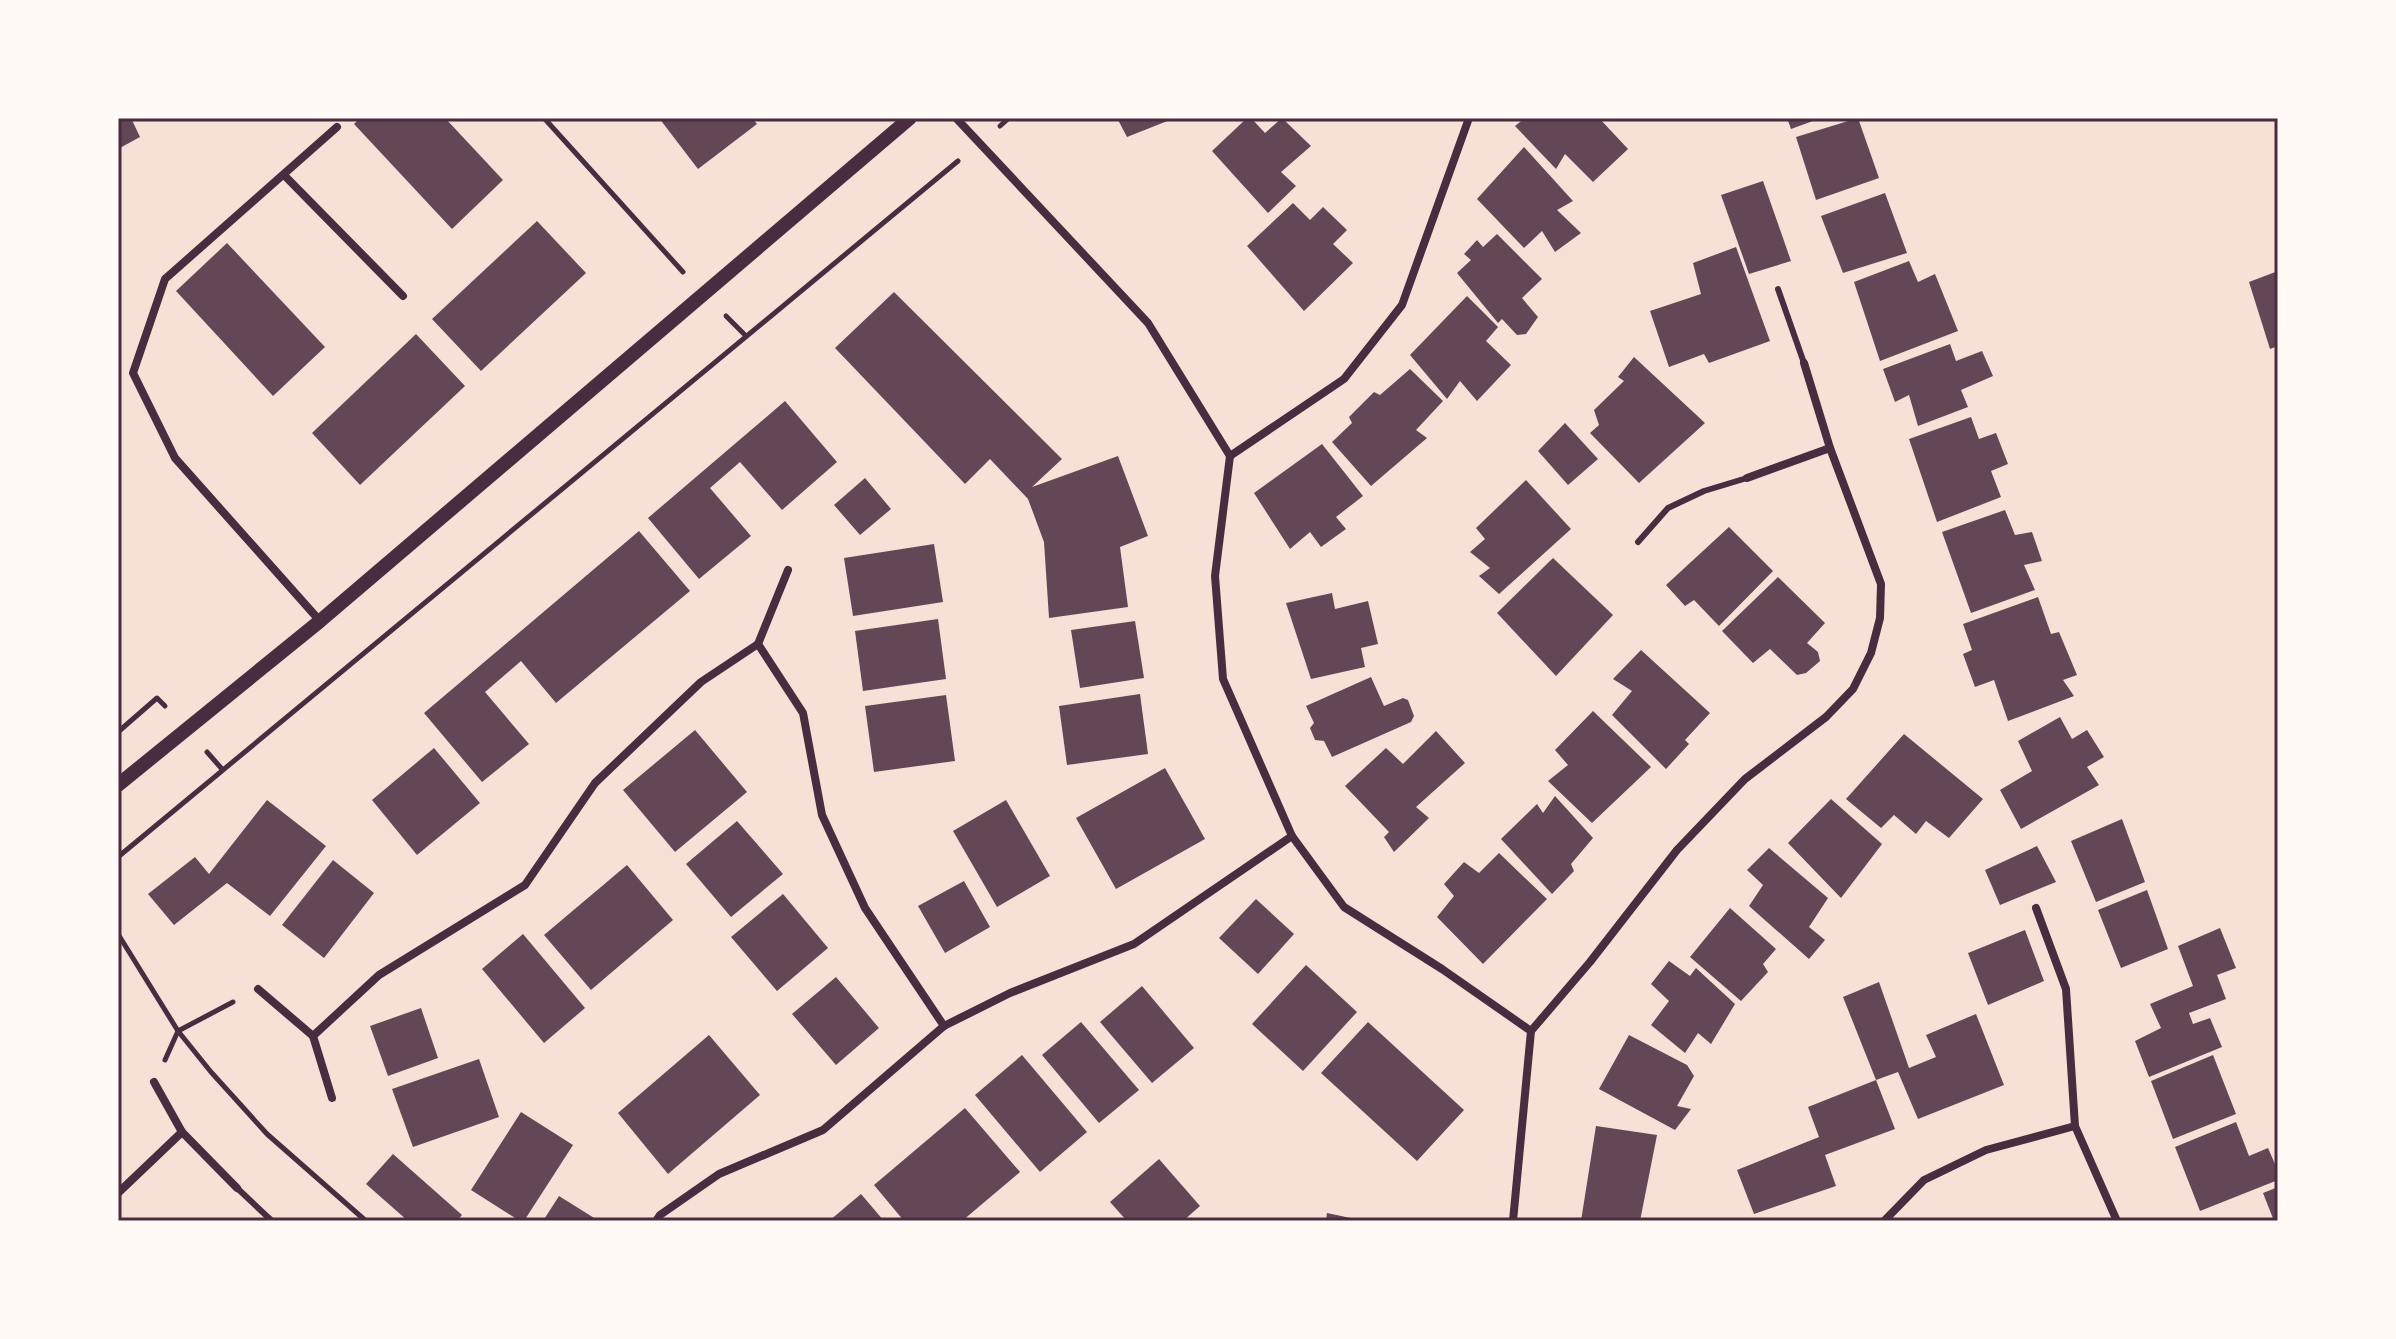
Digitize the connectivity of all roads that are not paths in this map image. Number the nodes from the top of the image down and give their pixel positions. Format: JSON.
{"nodes":[{"id":1,"x":910,"y":118,"type":"edge"},
{"id":2,"x":956,"y":118,"type":"edge"},
{"id":3,"x":1469,"y":118,"type":"edge"},
{"id":4,"x":337,"y":127,"type":"dead end"},
{"id":5,"x":284,"y":175,"type":"junction"},
{"id":6,"x":1778,"y":289,"type":"dead end"},
{"id":7,"x":403,"y":296,"type":"dead end"},
{"id":8,"x":1804,"y":363,"type":"joint"},
{"id":9,"x":1830,"y":448,"type":"junction"},
{"id":10,"x":1230,"y":456,"type":"junction"},
{"id":11,"x":1747,"y":478,"type":"joint"},
{"id":12,"x":1638,"y":542,"type":"dead end"},
{"id":13,"x":788,"y":570,"type":"dead end"},
{"id":14,"x":320,"y":621,"type":"junction"},
{"id":15,"x":758,"y":644,"type":"junction"},
{"id":16,"x":118,"y":785,"type":"edge"},
{"id":17,"x":1292,"y":836,"type":"junction"},
{"id":18,"x":2036,"y":908,"type":"dead end"},
{"id":19,"x":258,"y":989,"type":"road end"},
{"id":20,"x":944,"y":1026,"type":"junction"},
{"id":21,"x":1531,"y":1031,"type":"junction"},
{"id":22,"x":313,"y":1036,"type":"junction"},
{"id":23,"x":154,"y":1082,"type":"road end"},
{"id":24,"x":332,"y":1098,"type":"dead end"},
{"id":25,"x":2075,"y":1126,"type":"junction"},
{"id":26,"x":182,"y":1132,"type":"junction"},
{"id":27,"x":237,"y":1188,"type":"joint"},
{"id":28,"x":118,"y":1193,"type":"edge"},
{"id":29,"x":272,"y":1221,"type":"edge"},
{"id":30,"x":656,"y":1221,"type":"edge"},
{"id":31,"x":1513,"y":1221,"type":"edge"},
{"id":32,"x":1884,"y":1221,"type":"edge"},
{"id":33,"x":2117,"y":1221,"type":"edge"}],
"edges":[{"from":1,"to":14,"type":"street"},
{"from":2,"to":10,"type":"street"},
{"from":3,"to":10,"type":"street"},
{"from":4,"to":5,"type":"street"},
{"from":5,"to":7,"type":"street"},
{"from":5,"to":14,"type":"street"},
{"from":6,"to":8,"type":"lane"},
{"from":8,"to":9,"type":"street"},
{"from":9,"to":11,"type":"street"},
{"from":9,"to":21,"type":"street"},
{"from":10,"to":17,"type":"street"},
{"from":11,"to":12,"type":"lane"},
{"from":13,"to":15,"type":"street"},
{"from":14,"to":16,"type":"street"},
{"from":15,"to":20,"type":"street"},
{"from":15,"to":22,"type":"street"},
{"from":17,"to":20,"type":"street"},
{"from":17,"to":21,"type":"street"},
{"from":18,"to":25,"type":"street"},
{"from":19,"to":22,"type":"street"},
{"from":20,"to":30,"type":"street"},
{"from":21,"to":31,"type":"street"},
{"from":22,"to":24,"type":"street"},
{"from":23,"to":26,"type":"street"},
{"from":25,"to":32,"type":"street"},
{"from":25,"to":33,"type":"street"},
{"from":26,"to":27,"type":"street"},
{"from":26,"to":28,"type":"street"},
{"from":27,"to":29,"type":"lane"}]}
